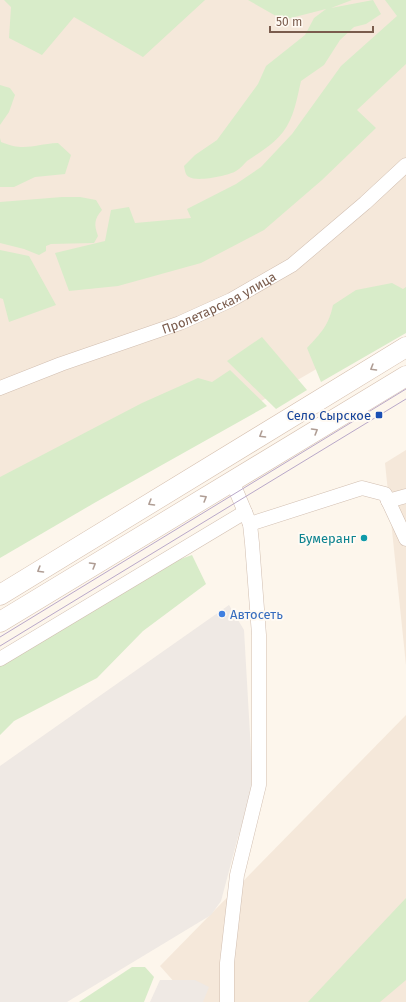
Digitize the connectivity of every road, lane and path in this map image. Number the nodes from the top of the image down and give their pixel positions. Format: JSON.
{"nodes":[{"id":1,"x":406,"y":165,"type":"edge"},
{"id":2,"x":406,"y":347,"type":"edge"},
{"id":3,"x":406,"y":376,"type":"edge"},
{"id":4,"x":0,"y":388,"type":"edge"},
{"id":5,"x":232,"y":481,"type":"junction"},
{"id":6,"x":406,"y":496,"type":"edge"},
{"id":7,"x":388,"y":501,"type":"junction"},
{"id":8,"x":247,"y":518,"type":"junction"},
{"id":9,"x":406,"y":539,"type":"edge"},
{"id":10,"x":0,"y":595,"type":"edge"},
{"id":11,"x":0,"y":622,"type":"edge"},
{"id":12,"x":0,"y":659,"type":"edge"},
{"id":13,"x":227,"y":1002,"type":"edge"}],
"edges":[{"from":1,"to":4,"type":"street","name":"Пролетарская улица"},
{"from":2,"to":10,"type":"main road","one_way":true},
{"from":5,"to":3,"type":"main road","one_way":true},
{"from":5,"to":8,"type":"street"},
{"from":11,"to":5,"type":"main road","one_way":true},
{"from":6,"to":7,"type":"street"},
{"from":7,"to":8,"type":"street"},
{"from":7,"to":9,"type":"street"},
{"from":8,"to":12,"type":"street"},
{"from":8,"to":13,"type":"street"}]}
